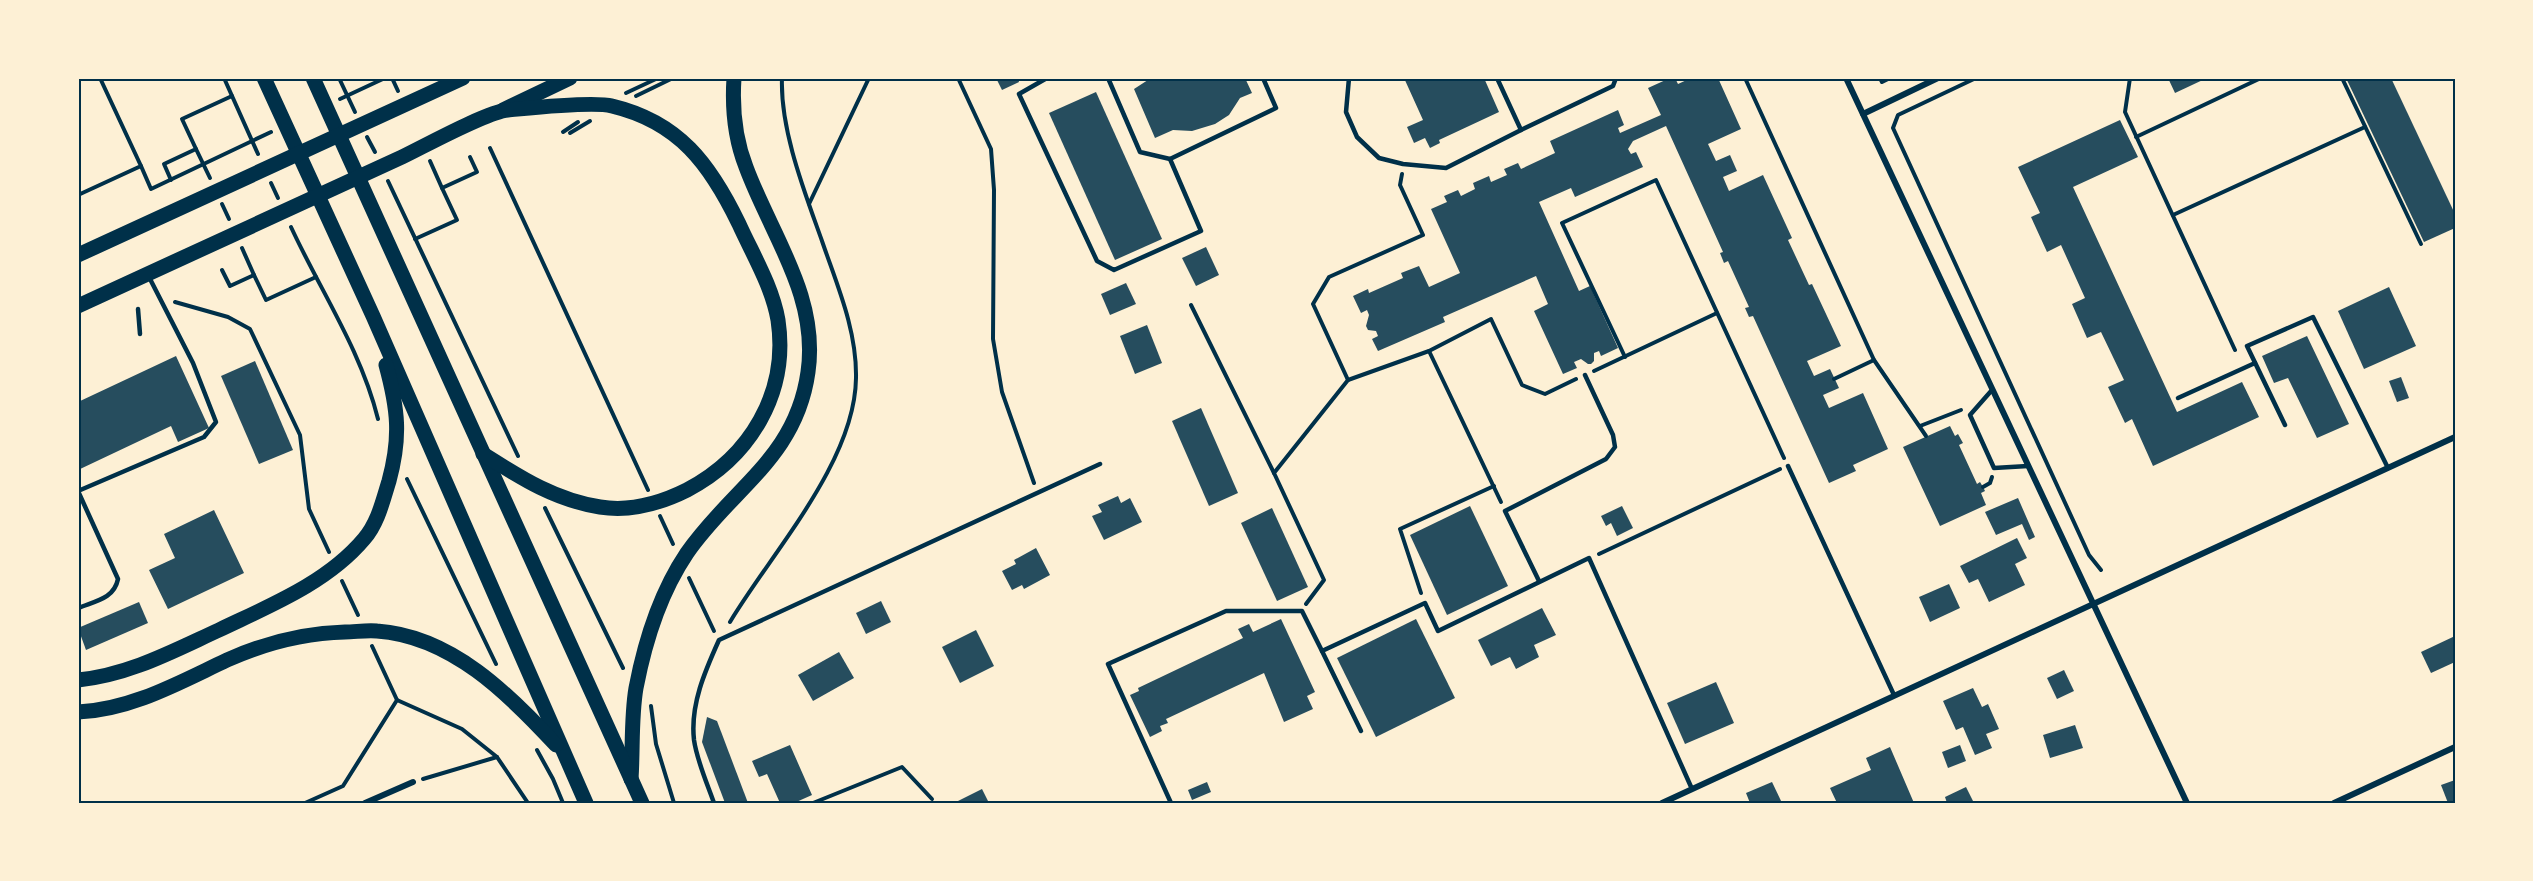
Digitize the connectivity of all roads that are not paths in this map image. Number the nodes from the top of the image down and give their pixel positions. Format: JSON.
{"nodes":[{"id":1,"x":264,"y":78,"type":"edge"},
{"id":2,"x":313,"y":78,"type":"edge"},
{"id":3,"x":463,"y":78,"type":"edge"},
{"id":4,"x":570,"y":78,"type":"edge"},
{"id":5,"x":734,"y":78,"type":"edge"},
{"id":6,"x":1047,"y":78,"type":"edge"},
{"id":7,"x":1108,"y":78,"type":"edge"},
{"id":8,"x":1263,"y":78,"type":"edge"},
{"id":9,"x":1349,"y":78,"type":"edge"},
{"id":10,"x":1497,"y":78,"type":"edge"},
{"id":11,"x":1616,"y":78,"type":"edge"},
{"id":12,"x":1846,"y":78,"type":"edge"},
{"id":13,"x":1938,"y":78,"type":"edge"},
{"id":14,"x":503,"y":110,"type":"junction"},
{"id":15,"x":1863,"y":114,"type":"junction"},
{"id":16,"x":1521,"y":130,"type":"junction"},
{"id":17,"x":1170,"y":159,"type":"junction"},
{"id":18,"x":78,"y":255,"type":"edge"},
{"id":19,"x":148,"y":274,"type":"junction"},
{"id":20,"x":78,"y":306,"type":"edge"},
{"id":21,"x":138,"y":309,"type":"dead end"},
{"id":22,"x":373,"y":316,"type":"junction"},
{"id":23,"x":140,"y":334,"type":"dead end"},
{"id":24,"x":2255,"y":363,"type":"junction"},
{"id":25,"x":1585,"y":375,"type":"road end"},
{"id":26,"x":1992,"y":390,"type":"junction"},
{"id":27,"x":2178,"y":398,"type":"dead end"},
{"id":28,"x":2285,"y":425,"type":"dead end"},
{"id":29,"x":2455,"y":437,"type":"edge"},
{"id":30,"x":483,"y":454,"type":"junction"},
{"id":31,"x":1100,"y":464,"type":"dead end"},
{"id":32,"x":1788,"y":466,"type":"road end"},
{"id":33,"x":2028,"y":466,"type":"junction"},
{"id":34,"x":2388,"y":468,"type":"junction"},
{"id":35,"x":1539,"y":581,"type":"junction"},
{"id":36,"x":2094,"y":605,"type":"junction"},
{"id":37,"x":78,"y":608,"type":"edge"},
{"id":38,"x":1322,"y":651,"type":"junction"},
{"id":39,"x":78,"y":680,"type":"edge"},
{"id":40,"x":1894,"y":695,"type":"junction"},
{"id":41,"x":78,"y":712,"type":"edge"},
{"id":42,"x":1361,"y":732,"type":"dead end"},
{"id":43,"x":2455,"y":747,"type":"edge"},
{"id":44,"x":564,"y":754,"type":"junction"},
{"id":45,"x":631,"y":779,"type":"junction"},
{"id":46,"x":413,"y":782,"type":"road end"},
{"id":47,"x":1692,"y":789,"type":"junction"},
{"id":48,"x":365,"y":803,"type":"edge"},
{"id":49,"x":586,"y":803,"type":"edge"},
{"id":50,"x":642,"y":803,"type":"edge"},
{"id":51,"x":714,"y":803,"type":"edge"},
{"id":52,"x":1171,"y":803,"type":"edge"},
{"id":53,"x":1662,"y":803,"type":"edge"},
{"id":54,"x":2187,"y":803,"type":"edge"},
{"id":55,"x":2334,"y":803,"type":"edge"}],
"edges":[{"from":1,"to":22,"type":"main road"},
{"from":2,"to":30,"type":"main road"},
{"from":3,"to":18,"type":"main road"},
{"from":4,"to":14,"type":"main road"},
{"from":5,"to":45,"type":"main road"},
{"from":6,"to":17,"type":"lane"},
{"from":7,"to":17,"type":"lane"},
{"from":8,"to":17,"type":"lane"},
{"from":9,"to":16,"type":"lane"},
{"from":10,"to":16,"type":"lane"},
{"from":11,"to":16,"type":"lane"},
{"from":12,"to":15,"type":"street"},
{"from":13,"to":15,"type":"street"},
{"from":14,"to":19,"type":"main road"},
{"from":14,"to":30,"type":"main road"},
{"from":15,"to":26,"type":"street"},
{"from":19,"to":20,"type":"main road"},
{"from":19,"to":37,"type":"lane"},
{"from":21,"to":23,"type":"lane"},
{"from":22,"to":39,"type":"main road"},
{"from":22,"to":44,"type":"main road"},
{"from":24,"to":27,"type":"lane"},
{"from":24,"to":28,"type":"lane"},
{"from":24,"to":34,"type":"lane"},
{"from":25,"to":35,"type":"lane"},
{"from":26,"to":33,"type":"street"},
{"from":26,"to":33,"type":"lane"},
{"from":29,"to":34,"type":"street"},
{"from":30,"to":45,"type":"main road"},
{"from":31,"to":51,"type":"lane"},
{"from":32,"to":40,"type":"lane"},
{"from":33,"to":36,"type":"street"},
{"from":34,"to":36,"type":"street"},
{"from":35,"to":38,"type":"lane"},
{"from":35,"to":47,"type":"lane"},
{"from":36,"to":40,"type":"street"},
{"from":36,"to":54,"type":"street"},
{"from":38,"to":42,"type":"lane"},
{"from":38,"to":52,"type":"lane"},
{"from":40,"to":47,"type":"street"},
{"from":41,"to":44,"type":"main road"},
{"from":43,"to":55,"type":"street"},
{"from":44,"to":49,"type":"main road"},
{"from":45,"to":50,"type":"main road"},
{"from":46,"to":48,"type":"street"},
{"from":47,"to":53,"type":"street"}]}
